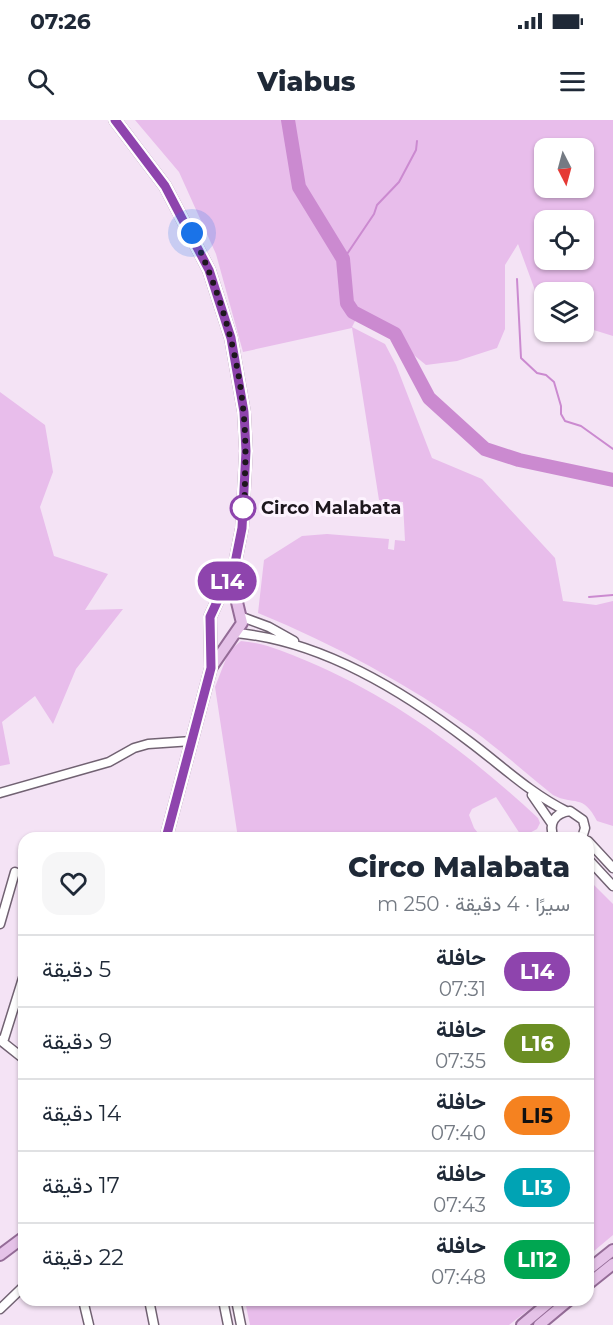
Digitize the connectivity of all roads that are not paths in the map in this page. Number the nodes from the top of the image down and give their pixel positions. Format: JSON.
{"nodes":[{"id":1,"x":115,"y":120,"type":"edge"},
{"id":2,"x":235,"y":563,"type":"junction"},
{"id":3,"x":213,"y":610,"type":"junction"},
{"id":4,"x":241,"y":614,"type":"junction"},
{"id":5,"x":212,"y":628,"type":"junction"},
{"id":6,"x":234,"y":634,"type":"junction"},
{"id":7,"x":304,"y":648,"type":"junction"},
{"id":8,"x":211,"y":668,"type":"junction"},
{"id":9,"x":192,"y":741,"type":"junction"},
{"id":10,"x":528,"y":790,"type":"junction"},
{"id":11,"x":0,"y":793,"type":"edge"},
{"id":12,"x":566,"y":812,"type":"junction"},
{"id":13,"x":552,"y":824,"type":"junction"},
{"id":14,"x":168,"y":832,"type":"edge"},
{"id":15,"x":553,"y":832,"type":"edge"},
{"id":16,"x":585,"y":832,"type":"edge"},
{"id":17,"x":594,"y":848,"type":"edge"},
{"id":18,"x":594,"y":865,"type":"edge"},
{"id":19,"x":613,"y":868,"type":"edge"},
{"id":20,"x":15,"y":872,"type":"dead end"},
{"id":21,"x":613,"y":886,"type":"edge"},
{"id":22,"x":0,"y":924,"type":"edge"},
{"id":23,"x":18,"y":992,"type":"edge"},
{"id":24,"x":1,"y":1041,"type":"edge"},
{"id":25,"x":18,"y":1054,"type":"edge"},
{"id":26,"x":18,"y":1242,"type":"edge"},
{"id":27,"x":613,"y":1250,"type":"edge"},
{"id":28,"x":0,"y":1255,"type":"edge"},
{"id":29,"x":613,"y":1264,"type":"edge"},
{"id":30,"x":594,"y":1265,"type":"edge"},
{"id":31,"x":594,"y":1279,"type":"edge"},
{"id":32,"x":18,"y":1292,"type":"edge"},
{"id":33,"x":84,"y":1306,"type":"edge"},
{"id":34,"x":150,"y":1306,"type":"edge"},
{"id":35,"x":224,"y":1306,"type":"edge"},
{"id":36,"x":237,"y":1306,"type":"edge"},
{"id":37,"x":545,"y":1306,"type":"edge"},
{"id":38,"x":562,"y":1306,"type":"edge"},
{"id":39,"x":0,"y":1309,"type":"edge"},
{"id":40,"x":89,"y":1325,"type":"edge"},
{"id":41,"x":154,"y":1325,"type":"edge"},
{"id":42,"x":228,"y":1325,"type":"edge"},
{"id":43,"x":241,"y":1325,"type":"edge"},
{"id":44,"x":522,"y":1325,"type":"edge"},
{"id":45,"x":539,"y":1325,"type":"edge"}],
"edges":[{"from":1,"to":2,"type":"main road"},
{"from":2,"to":3,"type":"main road"},
{"from":2,"to":4,"type":"main road"},
{"from":3,"to":4,"type":"main road"},
{"from":3,"to":5,"type":"main road"},
{"from":4,"to":6,"type":"main road"},
{"from":4,"to":7,"type":"street"},
{"from":5,"to":6,"type":"main road"},
{"from":5,"to":8,"type":"main road"},
{"from":6,"to":7,"type":"street"},
{"from":6,"to":8,"type":"main road"},
{"from":7,"to":10,"type":"street"},
{"from":8,"to":9,"type":"main road"},
{"from":9,"to":11,"type":"street"},
{"from":9,"to":14,"type":"main road"},
{"from":10,"to":12,"type":"street"},
{"from":10,"to":13,"type":"street"},
{"from":12,"to":13,"type":"street"},
{"from":12,"to":16,"type":"street"},
{"from":13,"to":15,"type":"street"},
{"from":17,"to":19,"type":"street"},
{"from":18,"to":21,"type":"street"},
{"from":20,"to":22,"type":"street"},
{"from":23,"to":24,"type":"street"},
{"from":24,"to":25,"type":"street"},
{"from":26,"to":28,"type":"main road"},
{"from":27,"to":30,"type":"main road"},
{"from":29,"to":31,"type":"main road"},
{"from":32,"to":39,"type":"street"},
{"from":33,"to":40,"type":"street"},
{"from":34,"to":41,"type":"street"},
{"from":35,"to":42,"type":"street"},
{"from":36,"to":43,"type":"street"},
{"from":37,"to":44,"type":"main road"},
{"from":38,"to":45,"type":"main road"}]}
